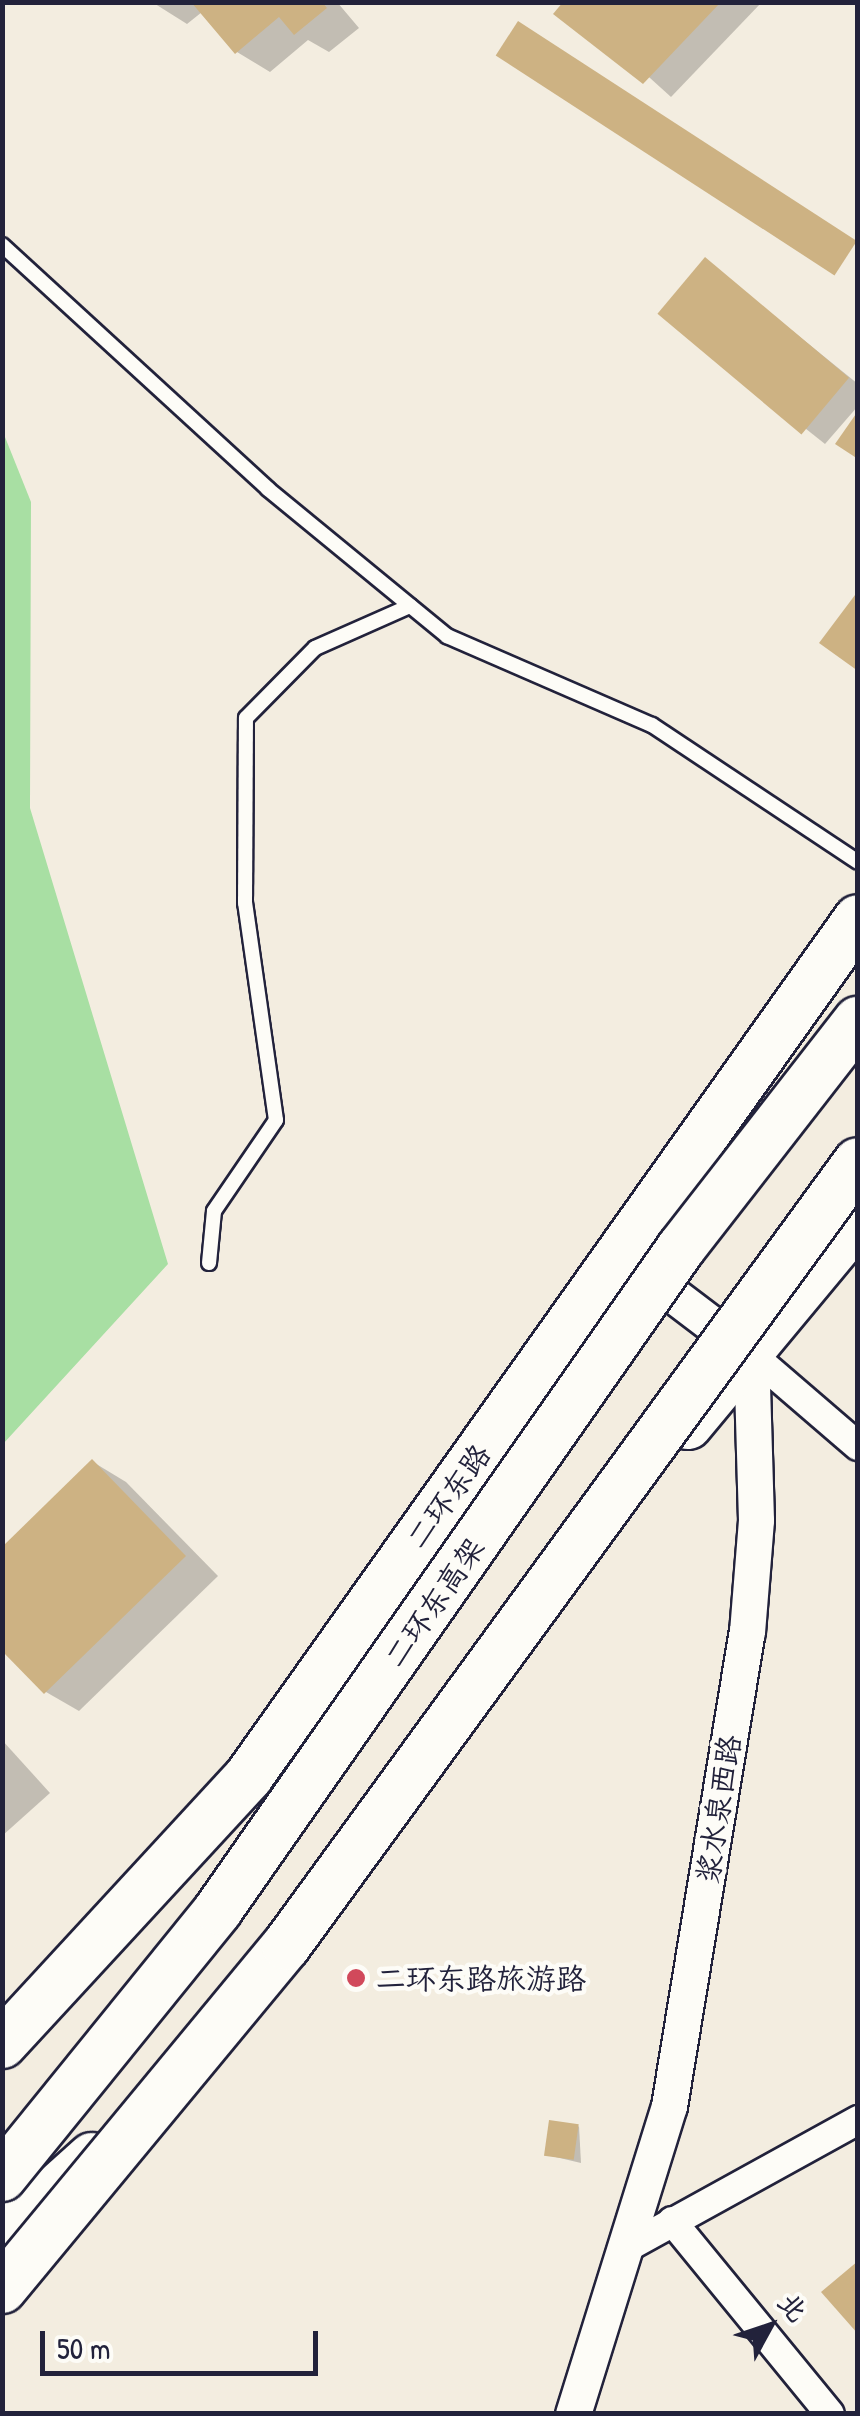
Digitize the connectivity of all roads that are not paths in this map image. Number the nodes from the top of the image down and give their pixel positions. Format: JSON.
{"nodes":[{"id":1,"x":2,"y":246,"type":"edge"},
{"id":2,"x":410,"y":606,"type":"junction"},
{"id":3,"x":858,"y":862,"type":"edge"},
{"id":4,"x":858,"y":919,"type":"edge"},
{"id":5,"x":858,"y":1021,"type":"edge"},
{"id":6,"x":858,"y":1162,"type":"edge"},
{"id":7,"x":858,"y":1220,"type":"edge"},
{"id":8,"x":618,"y":1254,"type":"junction"},
{"id":9,"x":209,"y":1264,"type":"dead end"},
{"id":10,"x":750,"y":1354,"type":"junction"},
{"id":11,"x":858,"y":1446,"type":"edge"},
{"id":12,"x":2,"y":2044,"type":"edge"},
{"id":13,"x":858,"y":2120,"type":"edge"},
{"id":14,"x":2,"y":2177,"type":"edge"},
{"id":15,"x":672,"y":2220,"type":"junction"},
{"id":16,"x":2,"y":2238,"type":"edge"},
{"id":17,"x":628,"y":2246,"type":"junction"},
{"id":18,"x":2,"y":2289,"type":"edge"},
{"id":19,"x":573,"y":2414,"type":"edge"},
{"id":20,"x":830,"y":2414,"type":"edge"}],
"edges":[{"from":1,"to":2,"type":"lane"},
{"from":2,"to":3,"type":"lane"},
{"from":2,"to":9,"type":"lane"},
{"from":4,"to":8,"type":"highway","name":"二环东路"},
{"from":5,"to":14,"type":"highway","name":"二环东高架","bridge":true},
{"from":6,"to":18,"type":"highway","bridge":true},
{"from":7,"to":10,"type":"highway"},
{"from":8,"to":10,"type":"street"},
{"from":8,"to":12,"type":"highway","name":"二环东路"},
{"from":10,"to":11,"type":"street"},
{"from":10,"to":16,"type":"highway"},
{"from":10,"to":17,"type":"street","name":"浆水泉西路"},
{"from":13,"to":15,"type":"street"},
{"from":15,"to":17,"type":"street"},
{"from":15,"to":20,"type":"street"},
{"from":17,"to":19,"type":"street","name":"浆水泉西路"}]}
